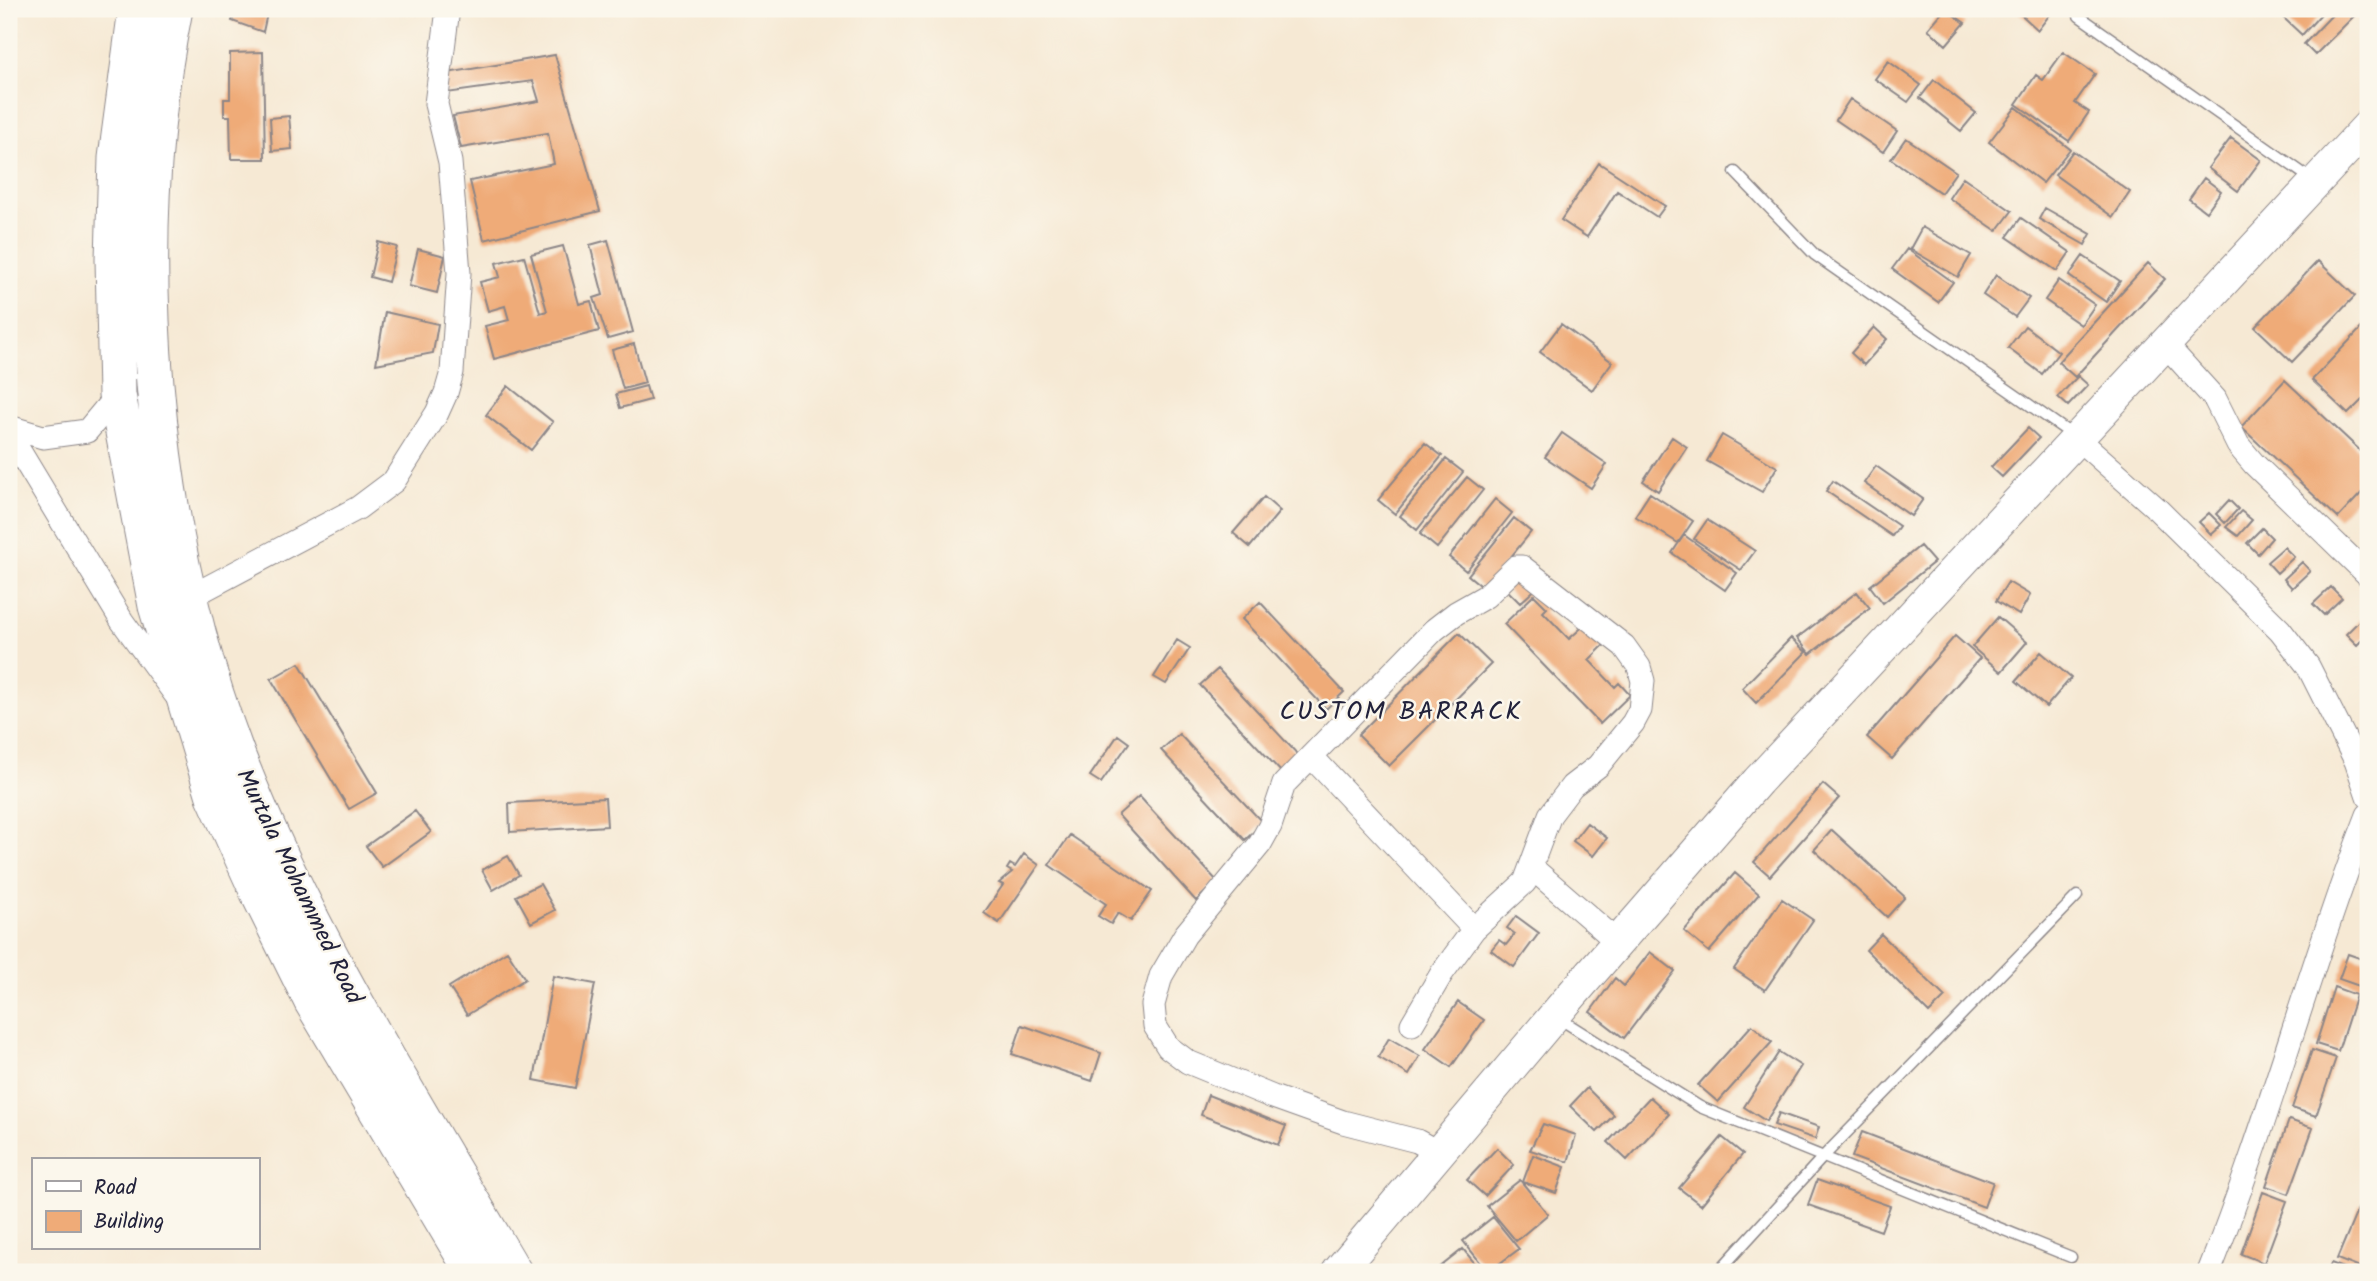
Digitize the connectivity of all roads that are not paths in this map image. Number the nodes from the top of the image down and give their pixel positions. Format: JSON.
{"nodes":[{"id":1,"x":137,"y":9,"type":"edge"},
{"id":2,"x":174,"y":9,"type":"edge"},
{"id":3,"x":448,"y":9,"type":"edge"},
{"id":4,"x":2079,"y":16,"type":"dead end"},
{"id":5,"x":2368,"y":126,"type":"edge"},
{"id":6,"x":1735,"y":172,"type":"dead end"},
{"id":7,"x":2316,"y":183,"type":"junction"},
{"id":8,"x":2165,"y":345,"type":"junction"},
{"id":9,"x":117,"y":395,"type":"junction"},
{"id":10,"x":9,"y":427,"type":"edge"},
{"id":11,"x":9,"y":434,"type":"edge"},
{"id":12,"x":2077,"y":438,"type":"junction"},
{"id":13,"x":2368,"y":575,"type":"edge"},
{"id":14,"x":190,"y":597,"type":"junction"},
{"id":15,"x":188,"y":711,"type":"junction"},
{"id":16,"x":1311,"y":756,"type":"junction"},
{"id":17,"x":2368,"y":796,"type":"edge"},
{"id":18,"x":2368,"y":816,"type":"edge"},
{"id":19,"x":1531,"y":867,"type":"junction"},
{"id":20,"x":2077,"y":896,"type":"dead end"},
{"id":21,"x":1474,"y":929,"type":"junction"},
{"id":22,"x":1619,"y":943,"type":"junction"},
{"id":23,"x":1555,"y":1015,"type":"junction"},
{"id":24,"x":1412,"y":1024,"type":"dead end"},
{"id":25,"x":1439,"y":1153,"type":"junction"},
{"id":26,"x":1822,"y":1158,"type":"junction"},
{"id":27,"x":2071,"y":1257,"type":"dead end"},
{"id":28,"x":474,"y":1272,"type":"edge"},
{"id":29,"x":513,"y":1272,"type":"edge"},
{"id":30,"x":1338,"y":1272,"type":"edge"},
{"id":31,"x":1718,"y":1272,"type":"edge"},
{"id":32,"x":2209,"y":1272,"type":"edge"}],
"edges":[{"from":1,"to":9,"type":"highway","name":"Murtala Mohammed Road"},
{"from":2,"to":14,"type":"highway","name":"Murtala Mohammed Road"},
{"from":3,"to":14,"type":"street"},
{"from":4,"to":7,"type":"lane"},
{"from":5,"to":7,"type":"main road"},
{"from":6,"to":12,"type":"lane"},
{"from":7,"to":8,"type":"main road"},
{"from":8,"to":12,"type":"main road"},
{"from":8,"to":13,"type":"street"},
{"from":9,"to":10,"type":"street"},
{"from":9,"to":15,"type":"highway","name":"Murtala Mohammed Road"},
{"from":11,"to":15,"type":"street"},
{"from":12,"to":17,"type":"street"},
{"from":12,"to":22,"type":"main road"},
{"from":14,"to":29,"type":"highway","name":"Murtala Mohammed Road"},
{"from":15,"to":28,"type":"highway","name":"Murtala Mohammed Road"},
{"from":16,"to":19,"type":"street"},
{"from":16,"to":21,"type":"street"},
{"from":16,"to":25,"type":"street"},
{"from":18,"to":32,"type":"street"},
{"from":19,"to":21,"type":"street"},
{"from":19,"to":22,"type":"street"},
{"from":20,"to":26,"type":"lane"},
{"from":21,"to":24,"type":"street"},
{"from":22,"to":23,"type":"main road"},
{"from":23,"to":25,"type":"main road"},
{"from":23,"to":26,"type":"lane"},
{"from":25,"to":30,"type":"main road"},
{"from":26,"to":27,"type":"lane"},
{"from":26,"to":31,"type":"lane"}]}
